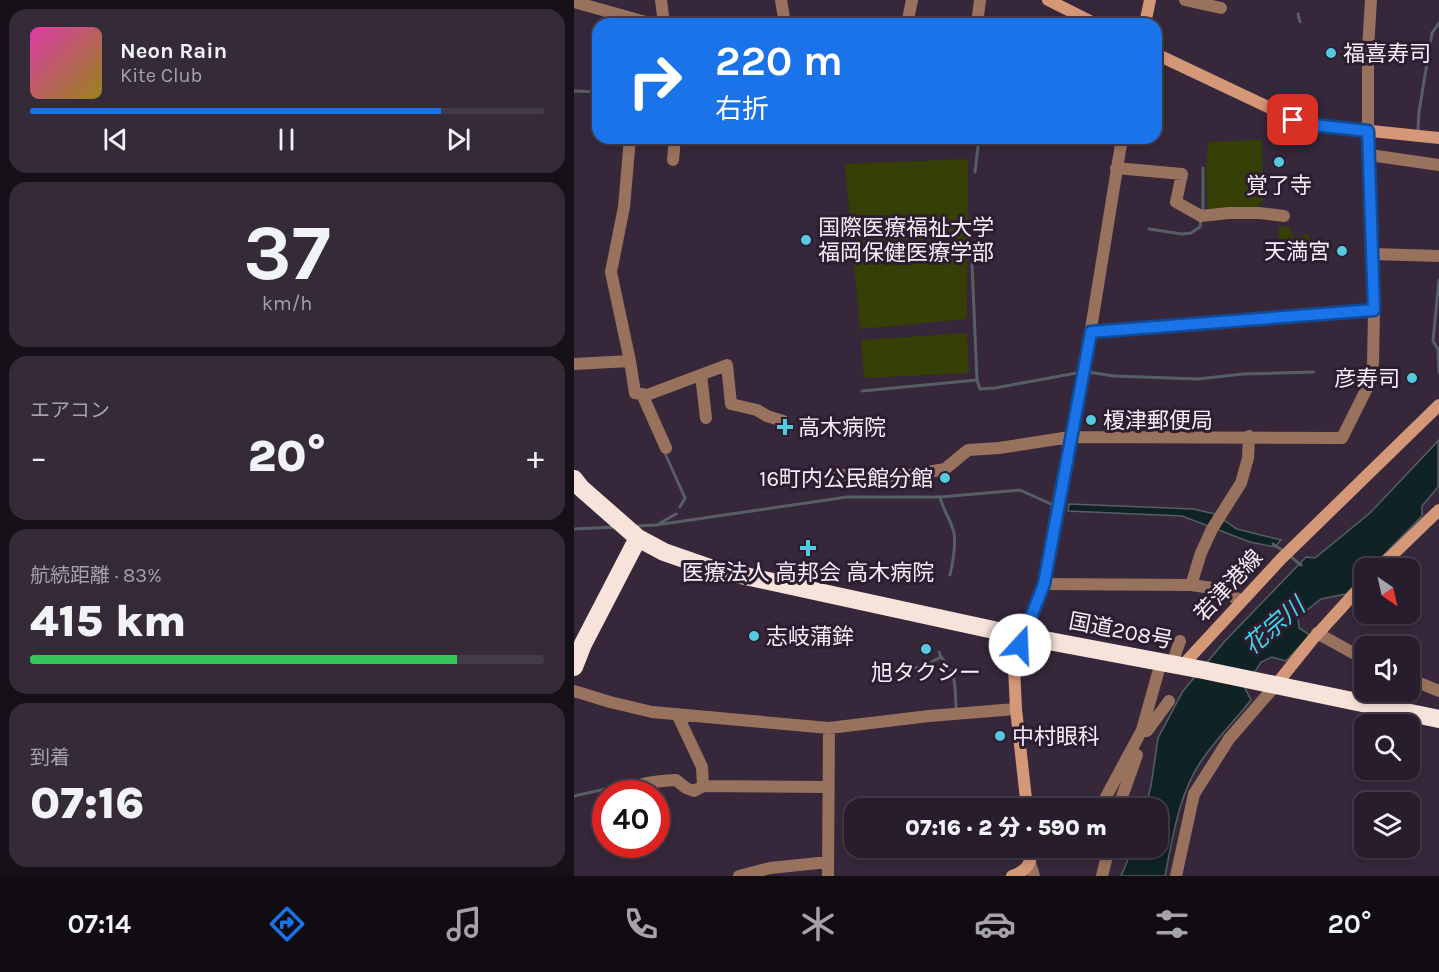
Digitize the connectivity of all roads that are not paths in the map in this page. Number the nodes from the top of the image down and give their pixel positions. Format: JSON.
{"nodes":[{"id":1,"x":661,"y":0,"type":"edge"},
{"id":2,"x":781,"y":0,"type":"edge"},
{"id":3,"x":912,"y":0,"type":"edge"},
{"id":4,"x":980,"y":0,"type":"edge"},
{"id":5,"x":1048,"y":0,"type":"edge"},
{"id":6,"x":1150,"y":0,"type":"edge"},
{"id":7,"x":1185,"y":0,"type":"edge"},
{"id":8,"x":1371,"y":0,"type":"edge"},
{"id":9,"x":574,"y":2,"type":"edge"},
{"id":10,"x":1221,"y":8,"type":"dead end"},
{"id":11,"x":631,"y":18,"type":"edge"},
{"id":12,"x":663,"y":18,"type":"edge"},
{"id":13,"x":784,"y":18,"type":"edge"},
{"id":14,"x":908,"y":18,"type":"edge"},
{"id":15,"x":978,"y":18,"type":"edge"},
{"id":16,"x":1084,"y":18,"type":"edge"},
{"id":17,"x":1146,"y":18,"type":"edge"},
{"id":18,"x":1162,"y":57,"type":"edge"},
{"id":19,"x":1368,"y":131,"type":"junction"},
{"id":20,"x":1438,"y":138,"type":"edge"},
{"id":21,"x":629,"y":144,"type":"edge"},
{"id":22,"x":674,"y":144,"type":"edge"},
{"id":23,"x":1121,"y":144,"type":"edge"},
{"id":24,"x":1370,"y":155,"type":"junction"},
{"id":25,"x":673,"y":160,"type":"dead end"},
{"id":26,"x":1438,"y":165,"type":"edge"},
{"id":27,"x":1116,"y":168,"type":"junction"},
{"id":28,"x":1284,"y":216,"type":"dead end"},
{"id":29,"x":1373,"y":254,"type":"junction"},
{"id":30,"x":1438,"y":256,"type":"edge"},
{"id":31,"x":1374,"y":310,"type":"junction"},
{"id":32,"x":1091,"y":332,"type":"junction"},
{"id":33,"x":630,"y":361,"type":"junction"},
{"id":34,"x":574,"y":364,"type":"edge"},
{"id":35,"x":701,"y":375,"type":"junction"},
{"id":36,"x":642,"y":394,"type":"junction"},
{"id":37,"x":1438,"y":405,"type":"edge"},
{"id":38,"x":706,"y":418,"type":"dead end"},
{"id":39,"x":783,"y":420,"type":"dead end"},
{"id":40,"x":1249,"y":436,"type":"junction"},
{"id":41,"x":1070,"y":437,"type":"junction"},
{"id":42,"x":666,"y":448,"type":"dead end"},
{"id":43,"x":839,"y":475,"type":"dead end"},
{"id":44,"x":574,"y":479,"type":"edge"},
{"id":45,"x":1059,"y":496,"type":"joint"},
{"id":46,"x":1438,"y":510,"type":"edge"},
{"id":47,"x":636,"y":536,"type":"junction"},
{"id":48,"x":1389,"y":558,"type":"edge"},
{"id":49,"x":1044,"y":584,"type":"junction"},
{"id":50,"x":1190,"y":585,"type":"junction"},
{"id":51,"x":1354,"y":594,"type":"edge"},
{"id":52,"x":1241,"y":600,"type":"junction"},
{"id":53,"x":1317,"y":633,"type":"junction"},
{"id":54,"x":1023,"y":636,"type":"junction"},
{"id":55,"x":1180,"y":641,"type":"dead end"},
{"id":56,"x":1354,"y":653,"type":"edge"},
{"id":57,"x":1172,"y":664,"type":"junction"},
{"id":58,"x":574,"y":667,"type":"edge"},
{"id":59,"x":1420,"y":683,"type":"edge"},
{"id":60,"x":1273,"y":686,"type":"junction"},
{"id":61,"x":574,"y":691,"type":"edge"},
{"id":62,"x":1438,"y":691,"type":"edge"},
{"id":63,"x":1169,"y":700,"type":"dead end"},
{"id":64,"x":1016,"y":709,"type":"junction"},
{"id":65,"x":677,"y":714,"type":"junction"},
{"id":66,"x":1438,"y":719,"type":"edge"},
{"id":67,"x":829,"y":728,"type":"junction"},
{"id":68,"x":1142,"y":735,"type":"junction"},
{"id":69,"x":670,"y":780,"type":"edge"},
{"id":70,"x":703,"y":786,"type":"junction"},
{"id":71,"x":828,"y":787,"type":"junction"},
{"id":72,"x":1026,"y":798,"type":"edge"},
{"id":73,"x":1106,"y":798,"type":"edge"},
{"id":74,"x":1121,"y":798,"type":"edge"},
{"id":75,"x":1031,"y":858,"type":"edge"},
{"id":76,"x":1106,"y":858,"type":"edge"},
{"id":77,"x":828,"y":862,"type":"junction"},
{"id":78,"x":1030,"y":863,"type":"junction"},
{"id":79,"x":739,"y":876,"type":"edge"},
{"id":80,"x":828,"y":876,"type":"edge"},
{"id":81,"x":1012,"y":876,"type":"edge"},
{"id":82,"x":1034,"y":876,"type":"edge"},
{"id":83,"x":1102,"y":876,"type":"edge"},
{"id":84,"x":1176,"y":876,"type":"edge"}],
"edges":[{"from":1,"to":12,"type":"street"},
{"from":2,"to":13,"type":"street"},
{"from":3,"to":14,"type":"street"},
{"from":4,"to":15,"type":"street"},
{"from":5,"to":16,"type":"main road"},
{"from":6,"to":17,"type":"main road"},
{"from":7,"to":10,"type":"street"},
{"from":8,"to":19,"type":"street"},
{"from":9,"to":11,"type":"street"},
{"from":18,"to":19,"type":"main road"},
{"from":19,"to":20,"type":"main road"},
{"from":19,"to":24,"type":"street"},
{"from":21,"to":33,"type":"street"},
{"from":22,"to":25,"type":"street"},
{"from":23,"to":27,"type":"street"},
{"from":24,"to":26,"type":"street"},
{"from":24,"to":29,"type":"street"},
{"from":27,"to":28,"type":"street"},
{"from":27,"to":32,"type":"street"},
{"from":29,"to":30,"type":"street"},
{"from":29,"to":31,"type":"street"},
{"from":31,"to":32,"type":"street"},
{"from":31,"to":40,"type":"street"},
{"from":32,"to":41,"type":"street"},
{"from":33,"to":34,"type":"street"},
{"from":33,"to":36,"type":"street"},
{"from":35,"to":36,"type":"street"},
{"from":35,"to":38,"type":"street"},
{"from":35,"to":39,"type":"street"},
{"from":36,"to":42,"type":"street"},
{"from":37,"to":52,"type":"main road","name":"若津港線"},
{"from":40,"to":41,"type":"street"},
{"from":40,"to":50,"type":"street"},
{"from":41,"to":43,"type":"street"},
{"from":41,"to":45,"type":"street"},
{"from":44,"to":47,"type":"highway","name":"国道208号"},
{"from":45,"to":49,"type":"main road"},
{"from":46,"to":48,"type":"main road"},
{"from":47,"to":54,"type":"highway","name":"国道208号"},
{"from":47,"to":58,"type":"highway"},
{"from":49,"to":50,"type":"street"},
{"from":49,"to":54,"type":"main road"},
{"from":50,"to":52,"type":"street"},
{"from":51,"to":53,"type":"main road"},
{"from":52,"to":57,"type":"main road","name":"若津港線"},
{"from":53,"to":56,"type":"street"},
{"from":53,"to":60,"type":"main road"},
{"from":54,"to":57,"type":"highway","name":"国道208号"},
{"from":54,"to":64,"type":"main road"},
{"from":55,"to":57,"type":"street"},
{"from":57,"to":60,"type":"highway","name":"国道208号"},
{"from":57,"to":68,"type":"street"},
{"from":59,"to":62,"type":"street"},
{"from":60,"to":66,"type":"highway","name":"国道208号"},
{"from":60,"to":84,"type":"street"},
{"from":61,"to":65,"type":"street"},
{"from":63,"to":68,"type":"street"},
{"from":64,"to":67,"type":"street"},
{"from":64,"to":72,"type":"main road"},
{"from":65,"to":67,"type":"street"},
{"from":65,"to":70,"type":"street"},
{"from":67,"to":71,"type":"street"},
{"from":68,"to":73,"type":"street"},
{"from":68,"to":74,"type":"street"},
{"from":69,"to":70,"type":"street"},
{"from":70,"to":71,"type":"street"},
{"from":71,"to":77,"type":"street"},
{"from":75,"to":78,"type":"main road"},
{"from":76,"to":83,"type":"street"},
{"from":77,"to":79,"type":"street"},
{"from":77,"to":80,"type":"street"},
{"from":78,"to":81,"type":"main road"},
{"from":78,"to":82,"type":"street"}]}
